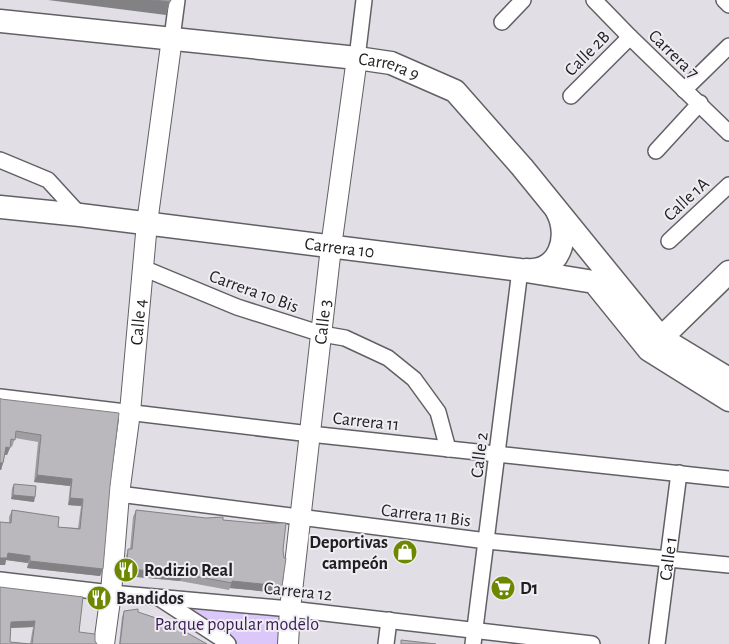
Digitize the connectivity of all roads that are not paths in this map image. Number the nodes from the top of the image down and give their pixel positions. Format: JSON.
{"nodes":[{"id":1,"x":177,"y":0,"type":"edge"},
{"id":2,"x":364,"y":0,"type":"edge"},
{"id":3,"x":523,"y":0,"type":"edge"},
{"id":4,"x":594,"y":0,"type":"edge"},
{"id":5,"x":724,"y":0,"type":"edge"},
{"id":6,"x":729,"y":5,"type":"edge"},
{"id":7,"x":0,"y":21,"type":"edge"},
{"id":8,"x":502,"y":22,"type":"dead end"},
{"id":9,"x":630,"y":37,"type":"junction"},
{"id":10,"x":172,"y":38,"type":"junction"},
{"id":11,"x":729,"y":46,"type":"edge"},
{"id":12,"x":357,"y":58,"type":"junction"},
{"id":13,"x":684,"y":90,"type":"junction"},
{"id":14,"x":570,"y":96,"type":"dead end"},
{"id":15,"x":700,"y":103,"type":"junction"},
{"id":16,"x":729,"y":133,"type":"edge"},
{"id":17,"x":656,"y":151,"type":"dead end"},
{"id":18,"x":0,"y":160,"type":"edge"},
{"id":19,"x":729,"y":185,"type":"edge"},
{"id":20,"x":554,"y":205,"type":"junction"},
{"id":21,"x":0,"y":207,"type":"edge"},
{"id":22,"x":80,"y":215,"type":"junction"},
{"id":23,"x":147,"y":224,"type":"junction"},
{"id":24,"x":669,"y":241,"type":"dead end"},
{"id":25,"x":331,"y":247,"type":"junction"},
{"id":26,"x":143,"y":268,"type":"junction"},
{"id":27,"x":520,"y":270,"type":"junction"},
{"id":28,"x":729,"y":272,"type":"edge"},
{"id":29,"x":322,"y":334,"type":"junction"},
{"id":30,"x":655,"y":344,"type":"junction"},
{"id":31,"x":729,"y":378,"type":"edge"},
{"id":32,"x":0,"y":397,"type":"edge"},
{"id":33,"x":729,"y":400,"type":"edge"},
{"id":34,"x":130,"y":412,"type":"junction"},
{"id":35,"x":310,"y":434,"type":"junction"},
{"id":36,"x":448,"y":449,"type":"junction"},
{"id":37,"x":498,"y":454,"type":"junction"},
{"id":38,"x":679,"y":474,"type":"junction"},
{"id":39,"x":729,"y":479,"type":"edge"},
{"id":40,"x":119,"y":494,"type":"junction"},
{"id":41,"x":301,"y":518,"type":"junction"},
{"id":42,"x":487,"y":541,"type":"junction"},
{"id":43,"x":668,"y":559,"type":"junction"},
{"id":44,"x":729,"y":565,"type":"edge"},
{"id":45,"x":0,"y":580,"type":"edge"},
{"id":46,"x":111,"y":593,"type":"junction"},
{"id":47,"x":158,"y":597,"type":"junction"},
{"id":48,"x":290,"y":609,"type":"junction"},
{"id":49,"x":389,"y":620,"type":"junction"},
{"id":50,"x":474,"y":638,"type":"edge"},
{"id":51,"x":104,"y":644,"type":"edge"},
{"id":52,"x":228,"y":644,"type":"edge"},
{"id":53,"x":288,"y":644,"type":"edge"},
{"id":54,"x":386,"y":644,"type":"edge"},
{"id":55,"x":592,"y":644,"type":"edge"},
{"id":56,"x":657,"y":644,"type":"edge"}],
"edges":[{"from":1,"to":10,"type":"street","name":"Calle 4"},
{"from":2,"to":12,"type":"street","name":"Calle 3"},
{"from":3,"to":8,"type":"street"},
{"from":4,"to":9,"type":"street","name":"Carrera 7"},
{"from":5,"to":6,"type":"street"},
{"from":7,"to":10,"type":"main road","name":"Carrera 9"},
{"from":9,"to":13,"type":"street","name":"Carrera 7"},
{"from":9,"to":14,"type":"street","name":"Calle 2B"},
{"from":10,"to":12,"type":"main road","name":"Carrera 9"},
{"from":10,"to":23,"type":"street","name":"Calle 4"},
{"from":11,"to":13,"type":"street"},
{"from":12,"to":20,"type":"main road","name":"Carrera 9"},
{"from":12,"to":25,"type":"street","name":"Calle 3"},
{"from":13,"to":15,"type":"street","name":"Carrera 7"},
{"from":15,"to":16,"type":"street","name":"Carrera 7"},
{"from":15,"to":17,"type":"street"},
{"from":18,"to":22,"type":"street"},
{"from":19,"to":24,"type":"street","name":"Calle 1A"},
{"from":20,"to":27,"type":"main road"},
{"from":20,"to":30,"type":"main road","name":"Carrera 9"},
{"from":21,"to":22,"type":"main road","name":"Carrera 10"},
{"from":22,"to":23,"type":"main road","name":"Carrera 10"},
{"from":23,"to":25,"type":"main road","name":"Carrera 10"},
{"from":23,"to":26,"type":"street","name":"Calle 4"},
{"from":25,"to":27,"type":"main road","name":"Carrera 10"},
{"from":25,"to":29,"type":"street","name":"Calle 3"},
{"from":26,"to":29,"type":"street","name":"Carrera 10 Bis"},
{"from":26,"to":34,"type":"street","name":"Calle 4"},
{"from":27,"to":30,"type":"main road","name":"Carrera 10"},
{"from":27,"to":37,"type":"street","name":"Calle 2"},
{"from":28,"to":30,"type":"main road"},
{"from":29,"to":35,"type":"street","name":"Calle 3"},
{"from":29,"to":36,"type":"street","name":"Carrera 10 Bis"},
{"from":30,"to":31,"type":"main road"},
{"from":30,"to":33,"type":"main road"},
{"from":32,"to":34,"type":"street","name":"Carrera 11"},
{"from":34,"to":35,"type":"street","name":"Carrera 11"},
{"from":34,"to":40,"type":"street","name":"Calle 4"},
{"from":35,"to":36,"type":"street","name":"Carrera 11"},
{"from":35,"to":41,"type":"street","name":"Calle 3"},
{"from":36,"to":37,"type":"street","name":"Carrera 11"},
{"from":37,"to":38,"type":"street","name":"Carrera 11"},
{"from":37,"to":42,"type":"street","name":"Calle 2"},
{"from":38,"to":39,"type":"street","name":"Carrera 11"},
{"from":38,"to":43,"type":"street","name":"Calle 1"},
{"from":40,"to":41,"type":"street","name":"Carrera 11 Bis"},
{"from":40,"to":46,"type":"street","name":"Calle 4"},
{"from":41,"to":42,"type":"street","name":"Carrera 11 Bis"},
{"from":41,"to":48,"type":"street","name":"Calle 3"},
{"from":42,"to":43,"type":"street","name":"Carrera 11 Bis"},
{"from":42,"to":50,"type":"street","name":"Calle 2"},
{"from":43,"to":44,"type":"street","name":"Carrera 11 Bis"},
{"from":43,"to":56,"type":"street","name":"Calle 1"},
{"from":45,"to":46,"type":"street","name":"Carrera 12"},
{"from":46,"to":47,"type":"street","name":"Carrera 12"},
{"from":46,"to":51,"type":"street","name":"Calle 4"},
{"from":47,"to":48,"type":"street","name":"Carrera 12"},
{"from":47,"to":52,"type":"street"},
{"from":48,"to":49,"type":"street","name":"Carrera 12"},
{"from":48,"to":53,"type":"street","name":"Calle 3"},
{"from":49,"to":50,"type":"street","name":"Carrera 12"},
{"from":49,"to":54,"type":"street"},
{"from":50,"to":55,"type":"street","name":"Carrera 12"}]}
